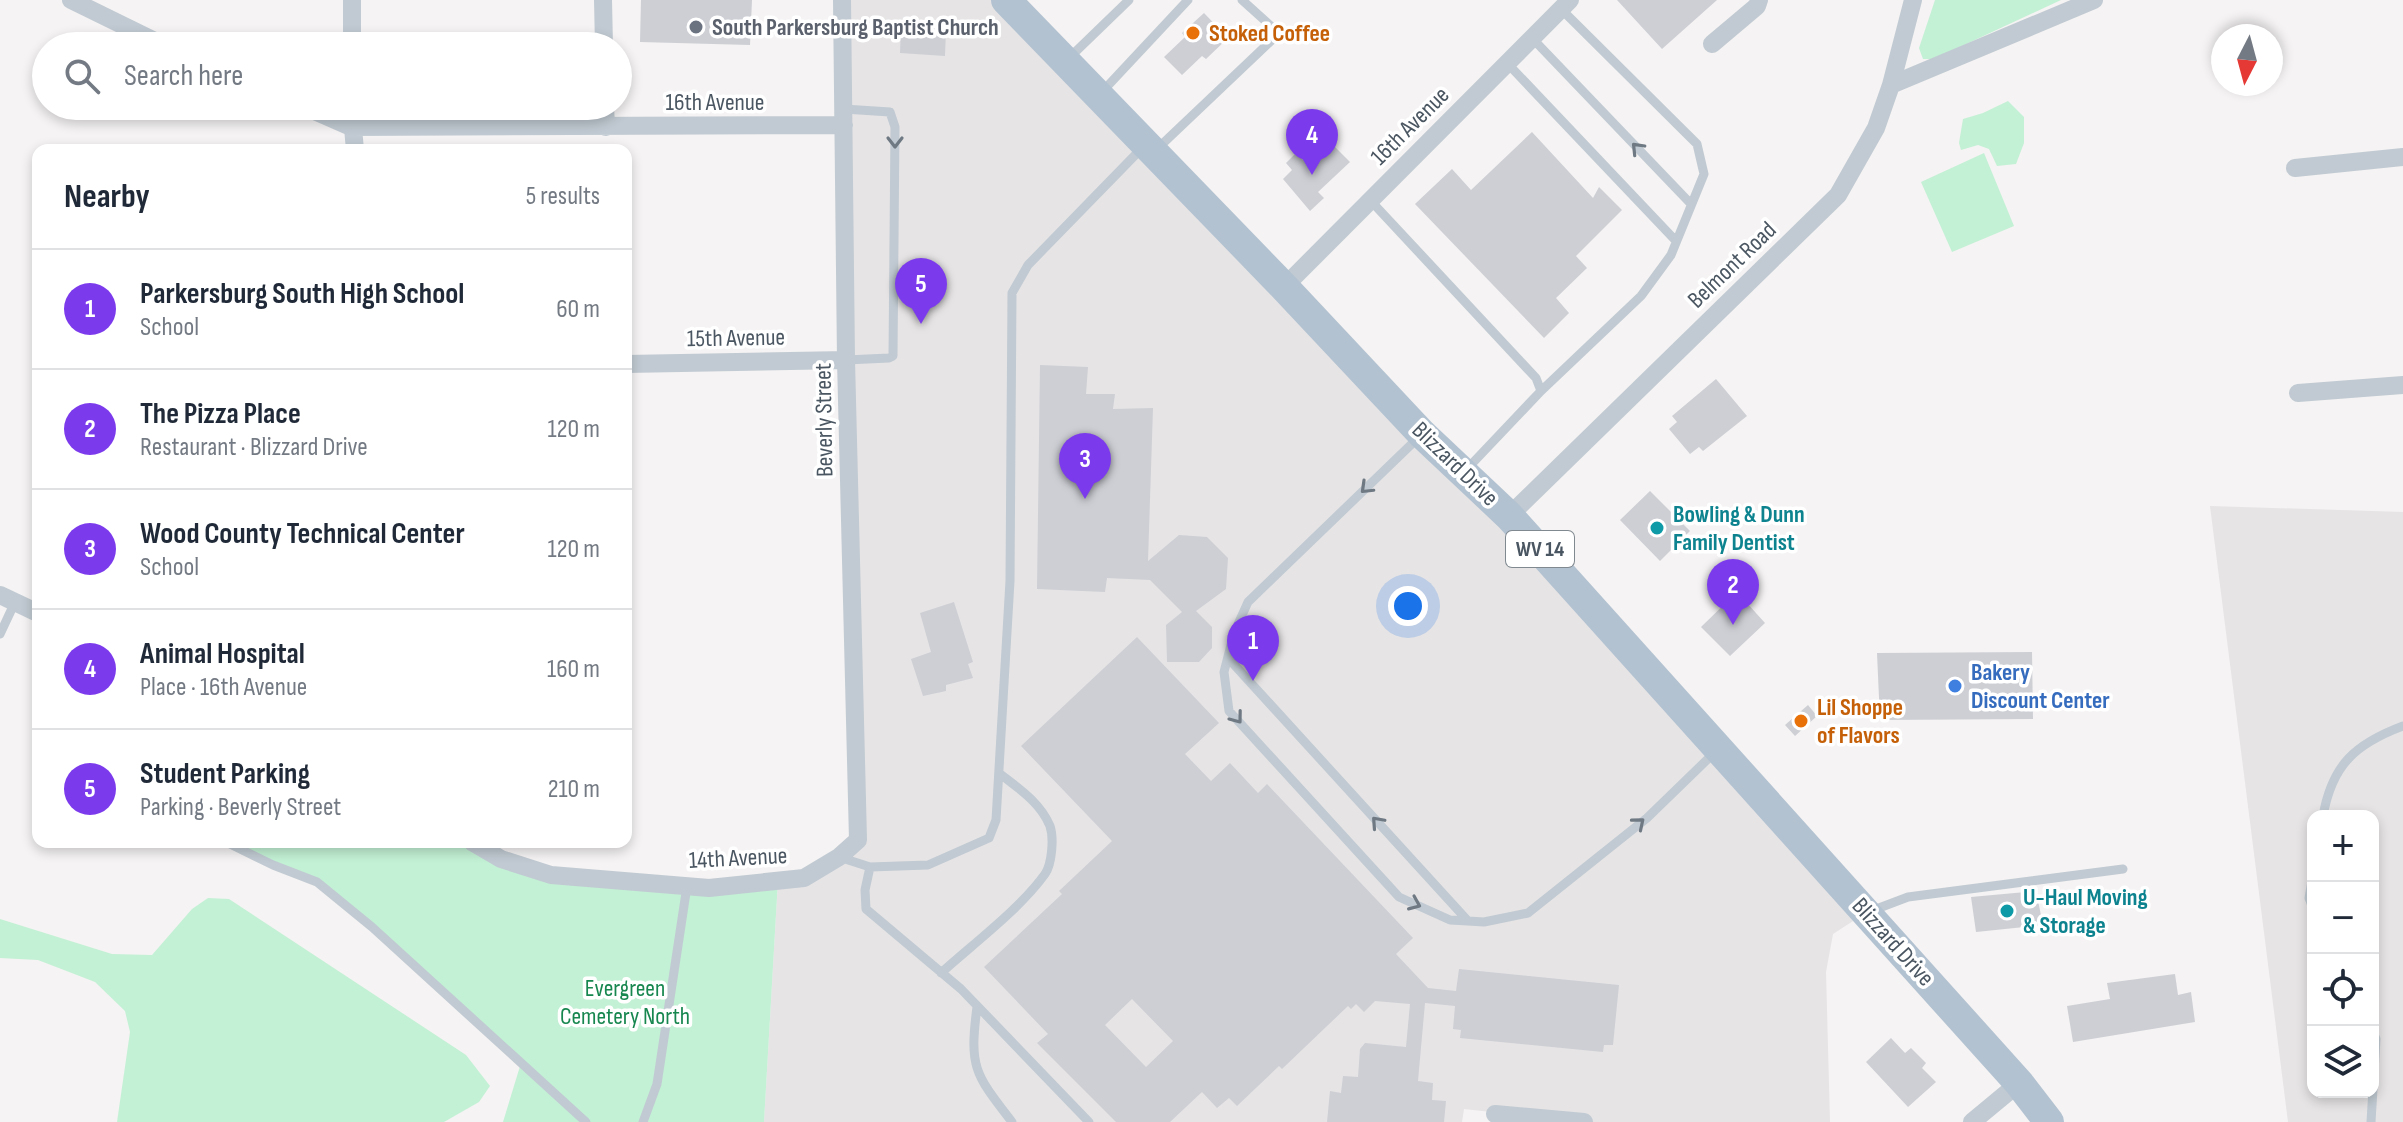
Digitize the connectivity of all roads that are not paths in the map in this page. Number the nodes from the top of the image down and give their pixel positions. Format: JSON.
{"nodes":[{"id":1,"x":71,"y":0,"type":"edge"},
{"id":2,"x":352,"y":0,"type":"edge"},
{"id":3,"x":603,"y":0,"type":"edge"},
{"id":4,"x":842,"y":0,"type":"edge"},
{"id":5,"x":1006,"y":0,"type":"edge"},
{"id":6,"x":1129,"y":0,"type":"edge"},
{"id":7,"x":1188,"y":0,"type":"edge"},
{"id":8,"x":1242,"y":0,"type":"edge"},
{"id":9,"x":1759,"y":0,"type":"edge"},
{"id":10,"x":1913,"y":0,"type":"edge"},
{"id":11,"x":2094,"y":0,"type":"edge"},
{"id":12,"x":1565,"y":4,"type":"edge"},
{"id":13,"x":136,"y":32,"type":"edge"},
{"id":14,"x":352,"y":32,"type":"edge"},
{"id":15,"x":604,"y":32,"type":"edge"},
{"id":16,"x":1532,"y":38,"type":"junction"},
{"id":17,"x":1712,"y":44,"type":"dead end"},
{"id":18,"x":1065,"y":61,"type":"junction"},
{"id":19,"x":1507,"y":63,"type":"junction"},
{"id":20,"x":1891,"y":85,"type":"junction"},
{"id":21,"x":1099,"y":96,"type":"junction"},
{"id":22,"x":844,"y":117,"type":"junction"},
{"id":23,"x":335,"y":120,"type":"edge"},
{"id":24,"x":351,"y":120,"type":"edge"},
{"id":25,"x":606,"y":120,"type":"edge"},
{"id":26,"x":351,"y":127,"type":"junction"},
{"id":27,"x":606,"y":127,"type":"junction"},
{"id":28,"x":354,"y":144,"type":"edge"},
{"id":29,"x":1150,"y":148,"type":"junction"},
{"id":30,"x":2403,"y":157,"type":"edge"},
{"id":31,"x":2295,"y":168,"type":"dead end"},
{"id":32,"x":1370,"y":200,"type":"junction"},
{"id":33,"x":1691,"y":204,"type":"junction"},
{"id":34,"x":1676,"y":241,"type":"junction"},
{"id":35,"x":1284,"y":287,"type":"junction"},
{"id":36,"x":846,"y":360,"type":"junction"},
{"id":37,"x":632,"y":364,"type":"edge"},
{"id":38,"x":2403,"y":385,"type":"edge"},
{"id":39,"x":1541,"y":391,"type":"junction"},
{"id":40,"x":2298,"y":393,"type":"dead end"},
{"id":41,"x":1422,"y":434,"type":"junction"},
{"id":42,"x":1463,"y":473,"type":"junction"},
{"id":43,"x":1509,"y":516,"type":"junction"},
{"id":44,"x":7,"y":598,"type":"edge"},
{"id":45,"x":32,"y":610,"type":"edge"},
{"id":46,"x":0,"y":634,"type":"edge"},
{"id":47,"x":1228,"y":658,"type":"junction"},
{"id":48,"x":2403,"y":726,"type":"edge"},
{"id":49,"x":1719,"y":748,"type":"junction"},
{"id":50,"x":999,"y":773,"type":"junction"},
{"id":51,"x":2324,"y":810,"type":"edge"},
{"id":52,"x":858,"y":840,"type":"joint"},
{"id":53,"x":238,"y":848,"type":"edge"},
{"id":54,"x":482,"y":848,"type":"edge"},
{"id":55,"x":839,"y":857,"type":"junction"},
{"id":56,"x":870,"y":867,"type":"junction"},
{"id":57,"x":2123,"y":869,"type":"dead end"},
{"id":58,"x":687,"y":886,"type":"junction"},
{"id":59,"x":1867,"y":912,"type":"junction"},
{"id":60,"x":1468,"y":921,"type":"junction"},
{"id":61,"x":941,"y":973,"type":"junction"},
{"id":62,"x":977,"y":1007,"type":"junction"},
{"id":63,"x":2019,"y":1083,"type":"junction"},
{"id":64,"x":2372,"y":1098,"type":"edge"},
{"id":65,"x":1495,"y":1114,"type":"dead end"},
{"id":66,"x":586,"y":1122,"type":"edge"},
{"id":67,"x":643,"y":1122,"type":"edge"},
{"id":68,"x":1012,"y":1122,"type":"edge"},
{"id":69,"x":1089,"y":1122,"type":"edge"},
{"id":70,"x":1584,"y":1122,"type":"edge"},
{"id":71,"x":1972,"y":1122,"type":"edge"},
{"id":72,"x":2049,"y":1122,"type":"edge"},
{"id":73,"x":2371,"y":1122,"type":"edge"}],
"edges":[{"from":1,"to":13,"type":"street"},
{"from":2,"to":14,"type":"street"},
{"from":3,"to":15,"type":"street"},
{"from":4,"to":22,"type":"street","name":"Beverly Street"},
{"from":5,"to":18,"type":"main road","name":"Blizzard Drive","number":"WV 14"},
{"from":6,"to":18,"type":"lane"},
{"from":7,"to":21,"type":"lane"},
{"from":8,"to":29,"type":"lane"},
{"from":9,"to":17,"type":"street"},
{"from":10,"to":20,"type":"street","name":"Belmont Road"},
{"from":11,"to":20,"type":"street"},
{"from":12,"to":16,"type":"street","name":"16th Avenue"},
{"from":12,"to":33,"type":"lane"},
{"from":16,"to":19,"type":"street","name":"16th Avenue"},
{"from":33,"to":16,"type":"lane","one_way":true},
{"from":18,"to":21,"type":"main road","name":"Blizzard Drive","number":"WV 14"},
{"from":19,"to":32,"type":"street","name":"16th Avenue"},
{"from":19,"to":34,"type":"lane"},
{"from":20,"to":43,"type":"street","name":"Belmont Road"},
{"from":21,"to":29,"type":"main road","name":"Blizzard Drive","number":"WV 14"},
{"from":22,"to":27,"type":"street","name":"16th Avenue"},
{"from":22,"to":36,"type":"street","name":"Beverly Street"},
{"from":22,"to":36,"type":"lane","one_way":true},
{"from":23,"to":26,"type":"street","name":"16th Avenue"},
{"from":24,"to":26,"type":"street"},
{"from":25,"to":27,"type":"street"},
{"from":26,"to":27,"type":"street","name":"16th Avenue"},
{"from":26,"to":28,"type":"street"},
{"from":29,"to":35,"type":"main road","name":"Blizzard Drive","number":"WV 14"},
{"from":29,"to":50,"type":"lane"},
{"from":30,"to":31,"type":"street"},
{"from":32,"to":35,"type":"street","name":"16th Avenue"},
{"from":32,"to":39,"type":"lane"},
{"from":33,"to":34,"type":"lane"},
{"from":34,"to":39,"type":"lane"},
{"from":35,"to":41,"type":"main road","name":"Blizzard Drive","number":"WV 14"},
{"from":36,"to":37,"type":"street","name":"15th Avenue"},
{"from":36,"to":52,"type":"street","name":"Beverly Street"},
{"from":38,"to":40,"type":"street"},
{"from":39,"to":42,"type":"lane"},
{"from":41,"to":42,"type":"main road","name":"Blizzard Drive","number":"WV 14"},
{"from":41,"to":47,"type":"lane","one_way":true},
{"from":42,"to":43,"type":"main road","name":"Blizzard Drive","number":"WV 14"},
{"from":43,"to":49,"type":"main road","name":"Blizzard Drive","number":"WV 14"},
{"from":44,"to":45,"type":"street"},
{"from":44,"to":46,"type":"lane"},
{"from":60,"to":47,"type":"lane","one_way":true},
{"from":47,"to":60,"type":"lane","one_way":true},
{"from":48,"to":51,"type":"lane"},
{"from":49,"to":59,"type":"main road","name":"Blizzard Drive","number":"WV 14"},
{"from":60,"to":49,"type":"lane","one_way":true},
{"from":50,"to":56,"type":"lane"},
{"from":50,"to":61,"type":"lane"},
{"from":52,"to":55,"type":"street","name":"14th Avenue"},
{"from":53,"to":66,"type":"lane"},
{"from":54,"to":58,"type":"street","name":"14th Avenue"},
{"from":55,"to":56,"type":"lane"},
{"from":55,"to":58,"type":"street","name":"14th Avenue"},
{"from":56,"to":61,"type":"lane"},
{"from":57,"to":59,"type":"lane"},
{"from":58,"to":67,"type":"lane"},
{"from":59,"to":63,"type":"main road","name":"Blizzard Drive","number":"WV 14"},
{"from":61,"to":62,"type":"lane"},
{"from":62,"to":68,"type":"lane"},
{"from":62,"to":69,"type":"lane"},
{"from":63,"to":71,"type":"street"},
{"from":63,"to":72,"type":"main road","name":"Blizzard Drive","number":"WV 14"},
{"from":64,"to":73,"type":"lane"},
{"from":65,"to":70,"type":"street"}]}
